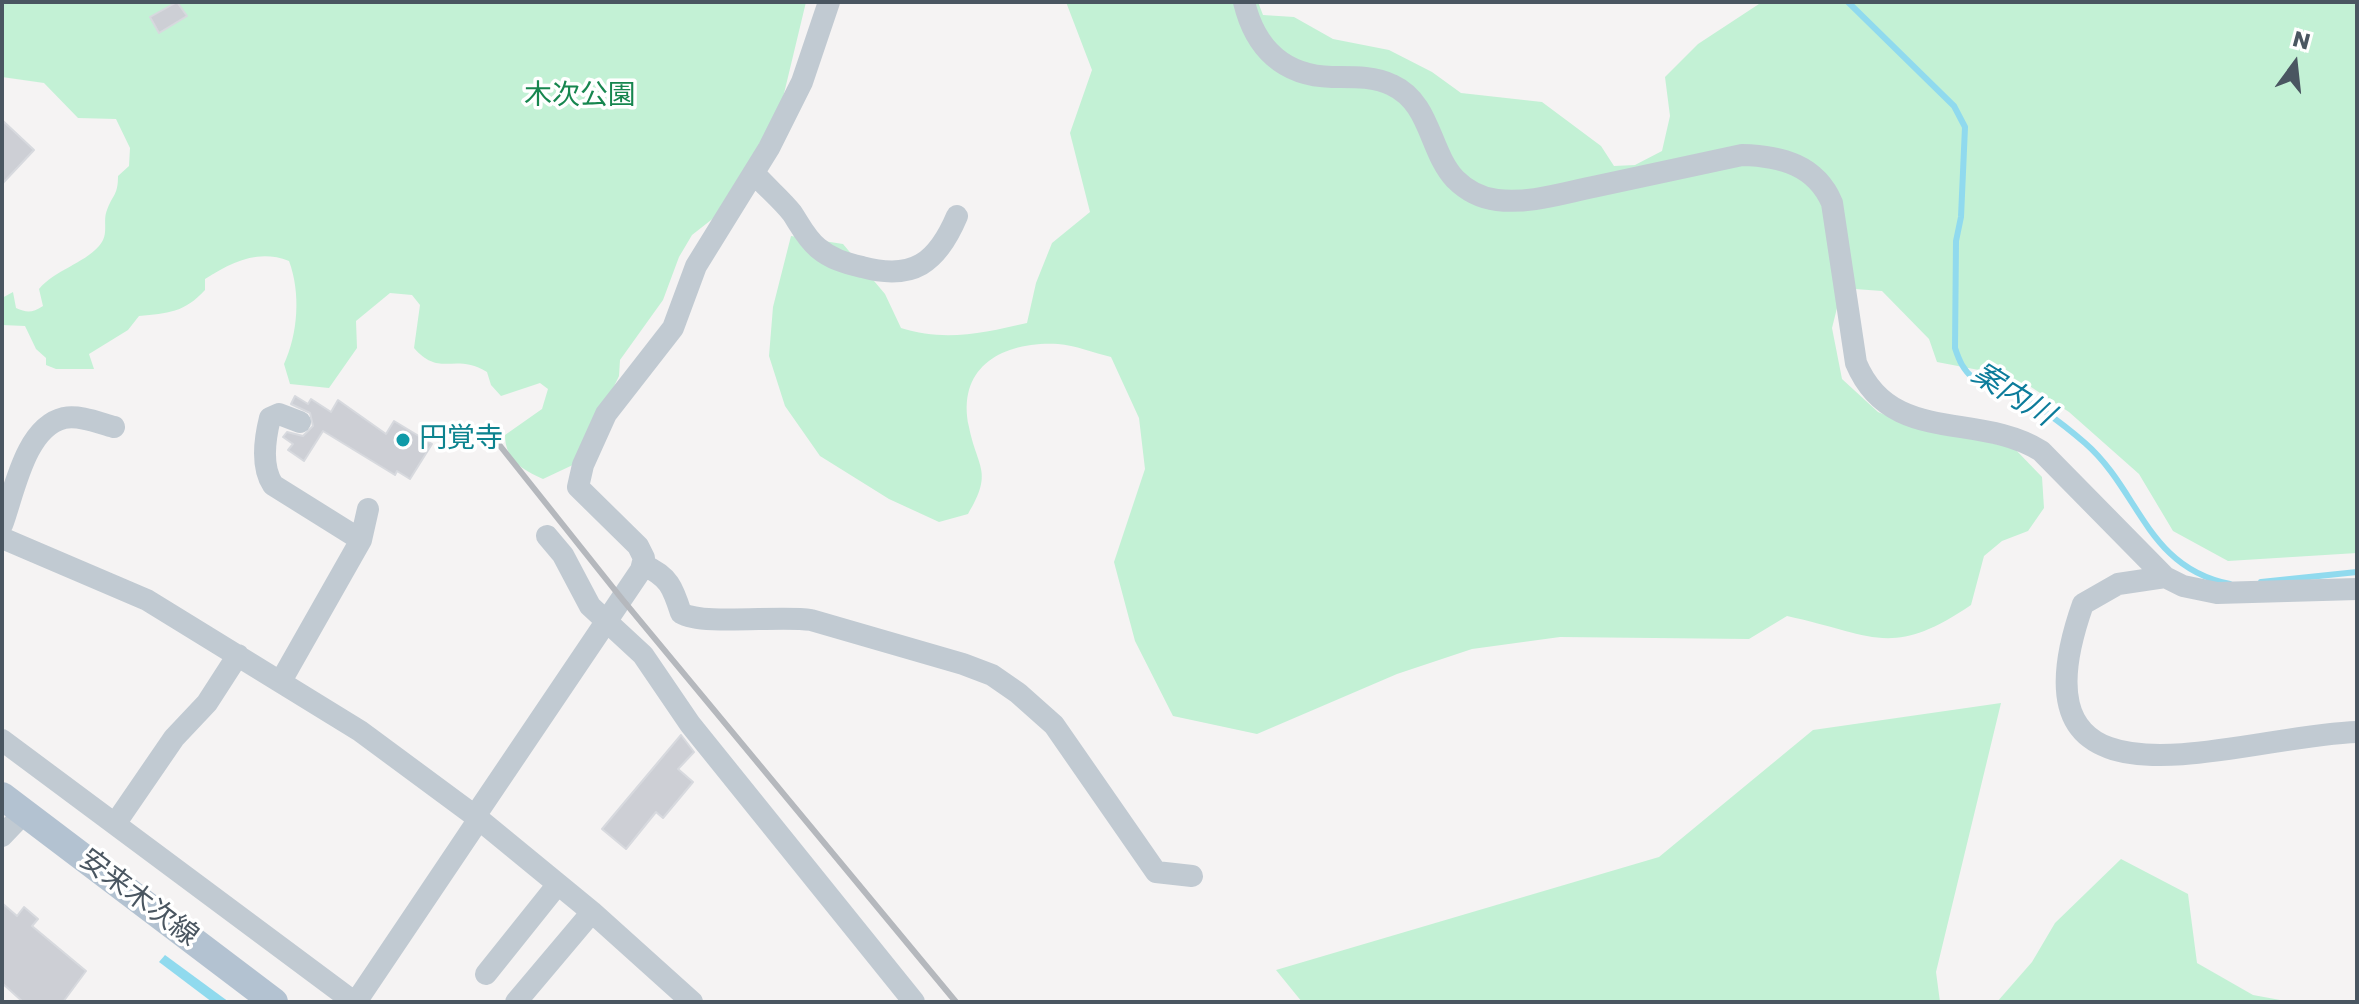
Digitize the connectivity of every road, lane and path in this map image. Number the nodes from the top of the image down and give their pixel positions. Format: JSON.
{"nodes":[{"id":1,"x":829,"y":2,"type":"edge"},
{"id":2,"x":1244,"y":2,"type":"edge"},
{"id":3,"x":754,"y":173,"type":"junction"},
{"id":4,"x":957,"y":216,"type":"dead end"},
{"id":5,"x":300,"y":422,"type":"dead end"},
{"id":6,"x":114,"y":427,"type":"dead end"},
{"id":7,"x":368,"y":509,"type":"dead end"},
{"id":8,"x":2,"y":525,"type":"edge"},
{"id":9,"x":547,"y":536,"type":"dead end"},
{"id":10,"x":2,"y":538,"type":"edge"},
{"id":11,"x":361,"y":540,"type":"junction"},
{"id":12,"x":643,"y":565,"type":"junction"},
{"id":13,"x":2165,"y":577,"type":"junction"},
{"id":14,"x":2357,"y":589,"type":"edge"},
{"id":15,"x":605,"y":623,"type":"junction"},
{"id":16,"x":238,"y":655,"type":"junction"},
{"id":17,"x":281,"y":681,"type":"junction"},
{"id":18,"x":2357,"y":732,"type":"edge"},
{"id":19,"x":2,"y":740,"type":"edge"},
{"id":20,"x":13,"y":804,"type":"edge"},
{"id":21,"x":477,"y":818,"type":"junction"},
{"id":22,"x":115,"y":824,"type":"junction"},
{"id":23,"x":2,"y":836,"type":"edge"},
{"id":24,"x":1192,"y":876,"type":"dead end"},
{"id":25,"x":558,"y":884,"type":"junction"},
{"id":26,"x":592,"y":912,"type":"junction"},
{"id":27,"x":486,"y":974,"type":"dead end"},
{"id":28,"x":274,"y":1002,"type":"edge"},
{"id":29,"x":355,"y":1002,"type":"edge"},
{"id":30,"x":516,"y":1002,"type":"edge"},
{"id":31,"x":692,"y":1002,"type":"edge"},
{"id":32,"x":914,"y":1002,"type":"edge"}],
"edges":[{"from":1,"to":3,"type":"street"},
{"from":2,"to":13,"type":"street"},
{"from":3,"to":4,"type":"street"},
{"from":3,"to":12,"type":"street"},
{"from":5,"to":11,"type":"street"},
{"from":6,"to":8,"type":"street"},
{"from":7,"to":11,"type":"street"},
{"from":9,"to":15,"type":"street"},
{"from":10,"to":16,"type":"street"},
{"from":11,"to":17,"type":"street"},
{"from":12,"to":15,"type":"street"},
{"from":12,"to":24,"type":"street"},
{"from":13,"to":14,"type":"street"},
{"from":13,"to":18,"type":"street"},
{"from":15,"to":21,"type":"street"},
{"from":15,"to":32,"type":"street"},
{"from":16,"to":17,"type":"street"},
{"from":16,"to":22,"type":"street"},
{"from":17,"to":21,"type":"street"},
{"from":19,"to":22,"type":"street"},
{"from":20,"to":23,"type":"street"},
{"from":20,"to":28,"type":"main road","name":"安来木次線"},
{"from":21,"to":25,"type":"street"},
{"from":21,"to":29,"type":"street"},
{"from":22,"to":29,"type":"street"},
{"from":25,"to":26,"type":"street"},
{"from":25,"to":27,"type":"street"},
{"from":26,"to":30,"type":"street"},
{"from":26,"to":31,"type":"street"}]}
